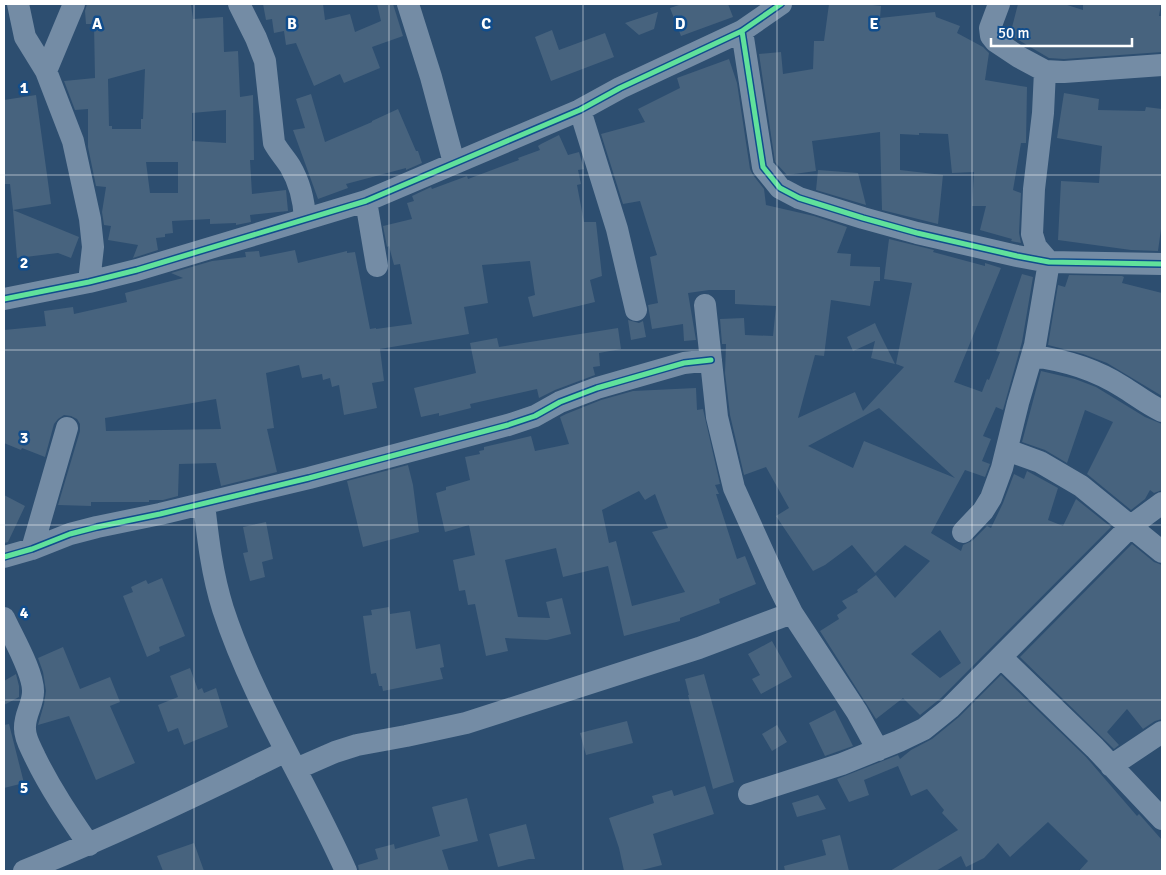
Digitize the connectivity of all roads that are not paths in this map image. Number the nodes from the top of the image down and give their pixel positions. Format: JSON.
{"nodes":[{"id":1,"x":18,"y":4,"type":"edge"},
{"id":2,"x":74,"y":4,"type":"edge"},
{"id":3,"x":239,"y":4,"type":"edge"},
{"id":4,"x":408,"y":4,"type":"edge"},
{"id":5,"x":998,"y":4,"type":"edge"},
{"id":6,"x":774,"y":6,"type":"edge"},
{"id":7,"x":742,"y":30,"type":"junction"},
{"id":8,"x":1162,"y":65,"type":"edge"},
{"id":9,"x":46,"y":71,"type":"junction"},
{"id":10,"x":1045,"y":71,"type":"junction"},
{"id":11,"x":580,"y":110,"type":"junction"},
{"id":12,"x":454,"y":163,"type":"junction"},
{"id":13,"x":366,"y":201,"type":"junction"},
{"id":14,"x":305,"y":219,"type":"junction"},
{"id":15,"x":1049,"y":262,"type":"junction"},
{"id":16,"x":1162,"y":264,"type":"edge"},
{"id":17,"x":376,"y":266,"type":"dead end"},
{"id":18,"x":90,"y":282,"type":"junction"},
{"id":19,"x":4,"y":299,"type":"edge"},
{"id":20,"x":705,"y":305,"type":"dead end"},
{"id":21,"x":636,"y":310,"type":"dead end"},
{"id":22,"x":1032,"y":356,"type":"junction"},
{"id":23,"x":712,"y":360,"type":"junction"},
{"id":24,"x":1162,"y":411,"type":"edge"},
{"id":25,"x":67,"y":428,"type":"dead end"},
{"id":26,"x":1007,"y":450,"type":"junction"},
{"id":27,"x":1162,"y":503,"type":"edge"},
{"id":28,"x":204,"y":504,"type":"junction"},
{"id":29,"x":1131,"y":526,"type":"junction"},
{"id":30,"x":963,"y":532,"type":"dead end"},
{"id":31,"x":32,"y":549,"type":"junction"},
{"id":32,"x":1162,"y":552,"type":"edge"},
{"id":33,"x":4,"y":557,"type":"edge"},
{"id":34,"x":792,"y":612,"type":"junction"},
{"id":35,"x":4,"y":618,"type":"edge"},
{"id":36,"x":1002,"y":657,"type":"junction"},
{"id":37,"x":1162,"y":732,"type":"edge"},
{"id":38,"x":878,"y":750,"type":"junction"},
{"id":39,"x":291,"y":760,"type":"junction"},
{"id":40,"x":1111,"y":766,"type":"junction"},
{"id":41,"x":749,"y":794,"type":"dead end"},
{"id":42,"x":1162,"y":819,"type":"edge"},
{"id":43,"x":89,"y":845,"type":"junction"},
{"id":44,"x":341,"y":869,"type":"edge"},
{"id":45,"x":24,"y":871,"type":"edge"}],
"edges":[{"from":1,"to":9,"type":"street"},
{"from":2,"to":9,"type":"street"},
{"from":3,"to":14,"type":"street"},
{"from":4,"to":12,"type":"street"},
{"from":5,"to":10,"type":"street"},
{"from":6,"to":7,"type":"street"},
{"from":7,"to":11,"type":"street"},
{"from":7,"to":15,"type":"street"},
{"from":8,"to":10,"type":"street"},
{"from":9,"to":18,"type":"street"},
{"from":10,"to":15,"type":"street"},
{"from":11,"to":12,"type":"street"},
{"from":11,"to":21,"type":"street"},
{"from":12,"to":13,"type":"street"},
{"from":13,"to":14,"type":"street"},
{"from":13,"to":17,"type":"street"},
{"from":14,"to":18,"type":"street"},
{"from":15,"to":16,"type":"street"},
{"from":15,"to":22,"type":"street"},
{"from":18,"to":19,"type":"street"},
{"from":20,"to":23,"type":"street"},
{"from":22,"to":24,"type":"street"},
{"from":22,"to":26,"type":"street"},
{"from":23,"to":28,"type":"street"},
{"from":23,"to":34,"type":"street"},
{"from":25,"to":31,"type":"street"},
{"from":26,"to":29,"type":"street"},
{"from":26,"to":30,"type":"street"},
{"from":27,"to":29,"type":"street"},
{"from":28,"to":31,"type":"street"},
{"from":28,"to":39,"type":"street"},
{"from":29,"to":32,"type":"street"},
{"from":29,"to":36,"type":"street"},
{"from":31,"to":33,"type":"street"},
{"from":34,"to":38,"type":"street"},
{"from":34,"to":39,"type":"street"},
{"from":35,"to":43,"type":"street"},
{"from":36,"to":38,"type":"street"},
{"from":36,"to":40,"type":"street"},
{"from":37,"to":40,"type":"street"},
{"from":38,"to":41,"type":"street"},
{"from":39,"to":43,"type":"street"},
{"from":39,"to":44,"type":"street"},
{"from":40,"to":42,"type":"street"},
{"from":43,"to":45,"type":"street"}]}
